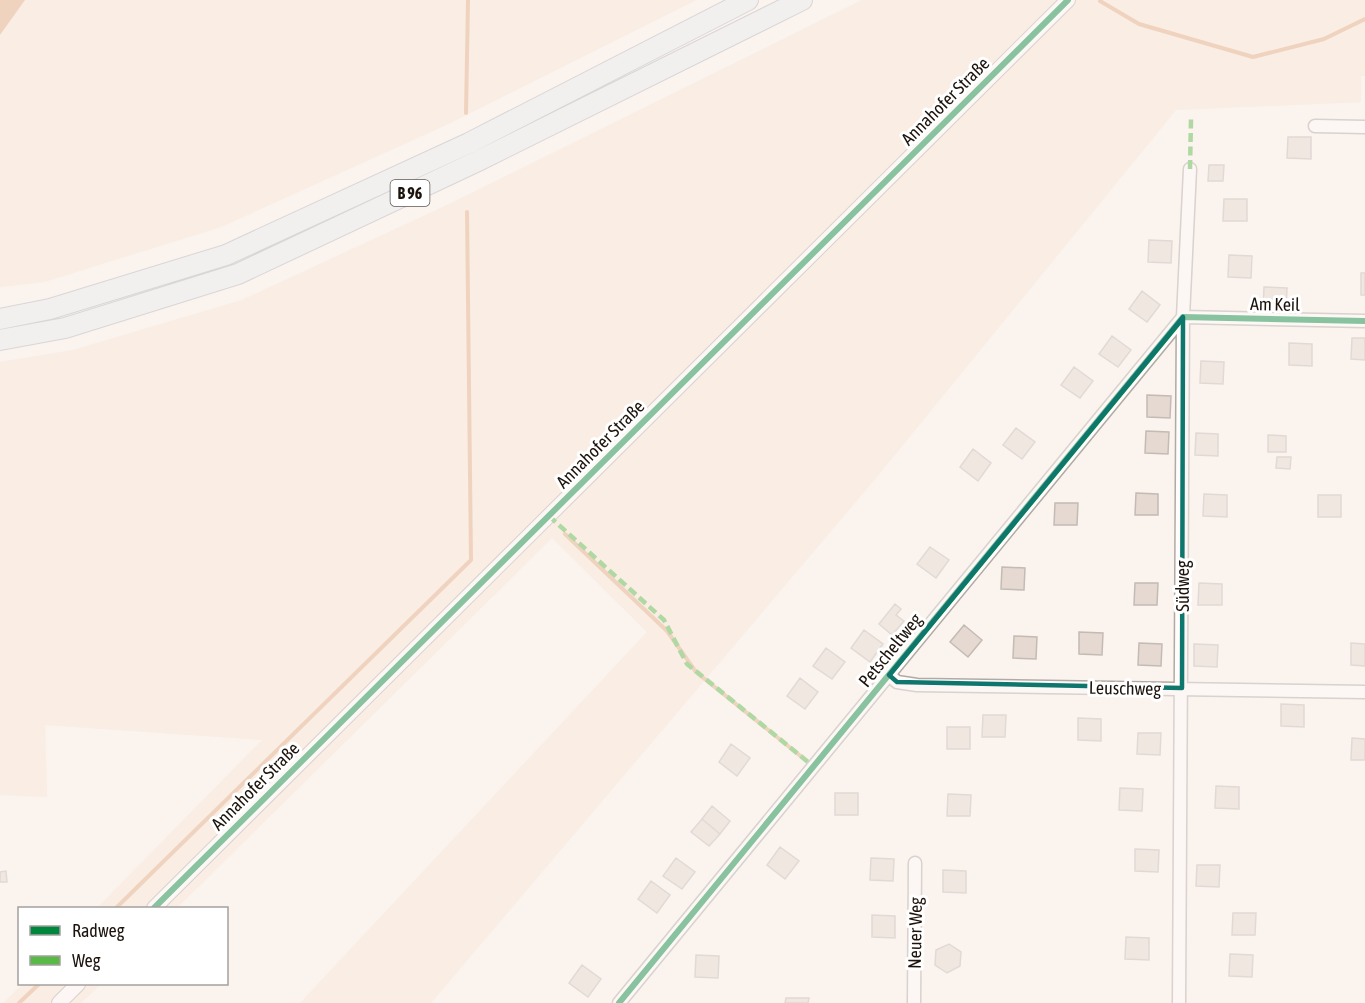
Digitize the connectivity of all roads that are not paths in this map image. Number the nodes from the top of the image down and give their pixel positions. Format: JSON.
{"nodes":[{"id":1,"x":748,"y":0,"type":"edge"},
{"id":2,"x":802,"y":0,"type":"edge"},
{"id":3,"x":1068,"y":0,"type":"edge"},
{"id":4,"x":1315,"y":126,"type":"dead end"},
{"id":5,"x":1365,"y":127,"type":"edge"},
{"id":6,"x":1190,"y":169,"type":"dead end"},
{"id":7,"x":1184,"y":316,"type":"junction"},
{"id":8,"x":0,"y":319,"type":"edge"},
{"id":9,"x":1365,"y":321,"type":"edge"},
{"id":10,"x":0,"y":340,"type":"edge"},
{"id":11,"x":889,"y":675,"type":"junction"},
{"id":12,"x":1182,"y":688,"type":"junction"},
{"id":13,"x":1365,"y":692,"type":"edge"},
{"id":14,"x":915,"y":863,"type":"dead end"},
{"id":15,"x":156,"y":907,"type":"edge"},
{"id":16,"x":77,"y":985,"type":"edge"},
{"id":17,"x":59,"y":1003,"type":"edge"},
{"id":18,"x":619,"y":1003,"type":"edge"},
{"id":19,"x":914,"y":1003,"type":"edge"},
{"id":20,"x":1179,"y":1003,"type":"edge"}],
"edges":[{"from":1,"to":8,"type":"highway","number":"B 96"},
{"from":2,"to":10,"type":"highway","number":"B 96"},
{"from":3,"to":15,"type":"street","name":"Annahofer Straße"},
{"from":4,"to":5,"type":"street"},
{"from":6,"to":7,"type":"street","name":"Südweg"},
{"from":7,"to":9,"type":"street","name":"Am Keil"},
{"from":7,"to":11,"type":"street","name":"Petscheltweg"},
{"from":7,"to":12,"type":"street","name":"Südweg"},
{"from":11,"to":12,"type":"street","name":"Leuschweg"},
{"from":11,"to":18,"type":"street","name":"Petscheltweg"},
{"from":12,"to":13,"type":"street","name":"Leuschweg"},
{"from":12,"to":20,"type":"street","name":"Südweg"},
{"from":14,"to":19,"type":"street","name":"Neuer Weg"},
{"from":16,"to":17,"type":"street"}]}
